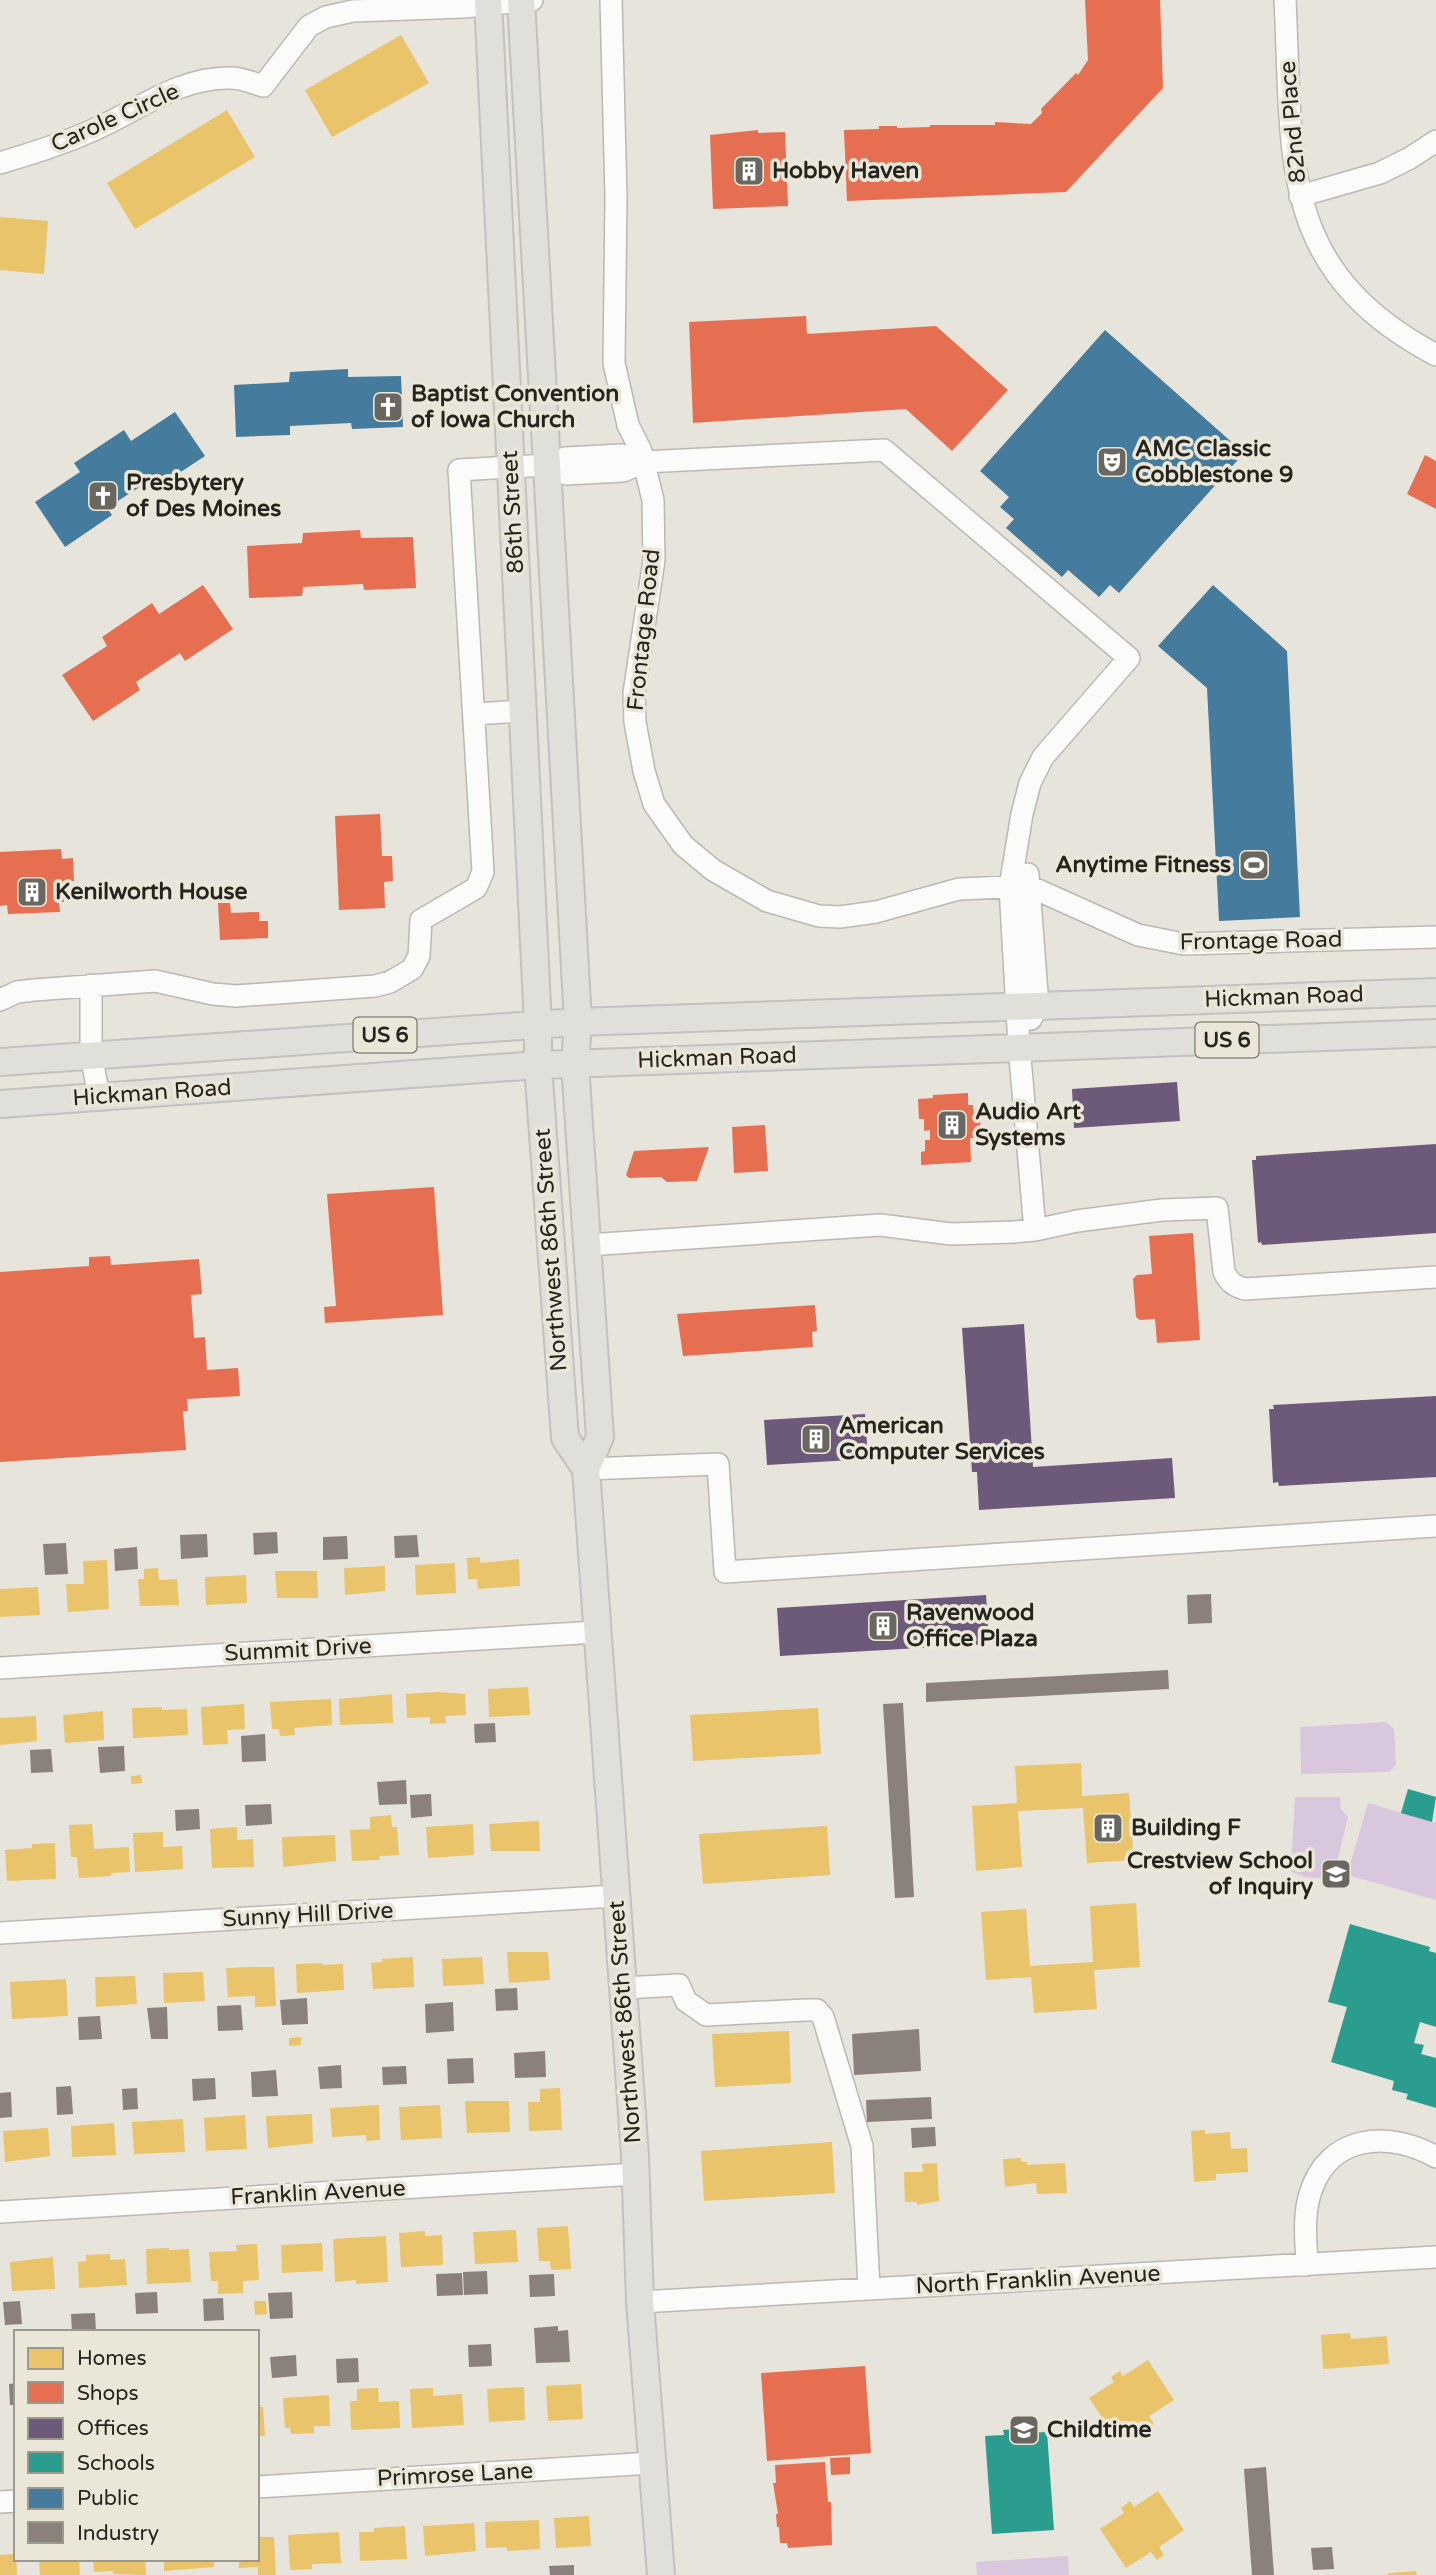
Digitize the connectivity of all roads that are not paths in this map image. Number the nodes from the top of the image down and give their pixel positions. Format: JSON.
{"nodes":[{"id":1,"x":525,"y":0,"type":"edge"},
{"id":2,"x":611,"y":0,"type":"edge"},
{"id":3,"x":1285,"y":0,"type":"edge"},
{"id":4,"x":488,"y":2,"type":"edge"},
{"id":5,"x":1436,"y":141,"type":"edge"},
{"id":6,"x":0,"y":163,"type":"edge"},
{"id":7,"x":1300,"y":196,"type":"junction"},
{"id":8,"x":1436,"y":355,"type":"edge"},
{"id":9,"x":644,"y":462,"type":"junction"},
{"id":10,"x":547,"y":465,"type":"junction"},
{"id":11,"x":510,"y":467,"type":"junction"},
{"id":12,"x":523,"y":711,"type":"junction"},
{"id":13,"x":474,"y":714,"type":"junction"},
{"id":14,"x":1019,"y":886,"type":"junction"},
{"id":15,"x":1436,"y":937,"type":"edge"},
{"id":16,"x":91,"y":985,"type":"junction"},
{"id":17,"x":1436,"y":992,"type":"edge"},
{"id":18,"x":0,"y":1000,"type":"edge"},
{"id":19,"x":1027,"y":1006,"type":"junction"},
{"id":20,"x":578,"y":1022,"type":"junction"},
{"id":21,"x":538,"y":1025,"type":"junction"},
{"id":22,"x":1436,"y":1033,"type":"edge"},
{"id":23,"x":1019,"y":1046,"type":"junction"},
{"id":24,"x":91,"y":1055,"type":"junction"},
{"id":25,"x":0,"y":1062,"type":"edge"},
{"id":26,"x":575,"y":1064,"type":"junction"},
{"id":27,"x":538,"y":1065,"type":"junction"},
{"id":28,"x":99,"y":1096,"type":"junction"},
{"id":29,"x":0,"y":1104,"type":"edge"},
{"id":30,"x":1035,"y":1230,"type":"junction"},
{"id":31,"x":588,"y":1245,"type":"junction"},
{"id":32,"x":1436,"y":1277,"type":"edge"},
{"id":33,"x":586,"y":1469,"type":"junction"},
{"id":34,"x":1436,"y":1526,"type":"edge"},
{"id":35,"x":597,"y":1632,"type":"junction"},
{"id":36,"x":0,"y":1668,"type":"edge"},
{"id":37,"x":616,"y":1896,"type":"junction"},
{"id":38,"x":0,"y":1933,"type":"edge"},
{"id":39,"x":623,"y":1988,"type":"junction"},
{"id":40,"x":1436,"y":2157,"type":"edge"},
{"id":41,"x":636,"y":2174,"type":"junction"},
{"id":42,"x":0,"y":2212,"type":"edge"},
{"id":43,"x":1436,"y":2257,"type":"edge"},
{"id":44,"x":1307,"y":2265,"type":"junction"},
{"id":45,"x":869,"y":2289,"type":"junction"},
{"id":46,"x":640,"y":2302,"type":"junction"},
{"id":47,"x":652,"y":2463,"type":"junction"},
{"id":48,"x":259,"y":2487,"type":"edge"},
{"id":49,"x":661,"y":2575,"type":"edge"}],
"edges":[{"from":1,"to":4,"type":"street","name":"Carole Circle"},
{"from":1,"to":10,"type":"main road","name":"86th Street"},
{"from":2,"to":9,"type":"street","name":"Frontage Road"},
{"from":3,"to":7,"type":"street","name":"82nd Place"},
{"from":4,"to":6,"type":"street","name":"Carole Circle"},
{"from":4,"to":11,"type":"main road","name":"86th Street"},
{"from":5,"to":7,"type":"street"},
{"from":7,"to":8,"type":"street","name":"82nd Place"},
{"from":9,"to":10,"type":"street"},
{"from":9,"to":14,"type":"street","name":"Frontage Road"},
{"from":9,"to":14,"type":"street"},
{"from":10,"to":11,"type":"street"},
{"from":10,"to":20,"type":"main road","name":"86th Street"},
{"from":11,"to":12,"type":"main road","name":"86th Street"},
{"from":11,"to":13,"type":"street"},
{"from":12,"to":13,"type":"street"},
{"from":12,"to":21,"type":"main road","name":"86th Street"},
{"from":13,"to":16,"type":"street"},
{"from":14,"to":15,"type":"street","name":"Frontage Road"},
{"from":14,"to":19,"type":"street"},
{"from":16,"to":18,"type":"street"},
{"from":16,"to":24,"type":"street"},
{"from":17,"to":19,"type":"main road","name":"Hickman Road","number":"US 6"},
{"from":19,"to":20,"type":"main road","name":"Hickman Road","number":"US 6"},
{"from":19,"to":23,"type":"street"},
{"from":20,"to":21,"type":"main road","name":"Hickman Road","number":"US 6"},
{"from":20,"to":26,"type":"main road","name":"Northwest 86th Street"},
{"from":21,"to":24,"type":"main road","name":"Hickman Road","number":"US 6"},
{"from":21,"to":27,"type":"main road","name":"Northwest 86th Street"},
{"from":22,"to":23,"type":"main road","name":"Hickman Road","number":"US 6"},
{"from":23,"to":26,"type":"main road","name":"Hickman Road","number":"US 6"},
{"from":23,"to":30,"type":"street"},
{"from":24,"to":25,"type":"main road","name":"Hickman Road","number":"US 6"},
{"from":24,"to":28,"type":"street"},
{"from":26,"to":27,"type":"main road","name":"Hickman Road","number":"US 6"},
{"from":26,"to":31,"type":"main road","name":"Northwest 86th Street"},
{"from":27,"to":28,"type":"main road","name":"Hickman Road","number":"US 6"},
{"from":27,"to":33,"type":"main road","name":"Northwest 86th Street"},
{"from":28,"to":29,"type":"main road","name":"Hickman Road","number":"US 6"},
{"from":30,"to":31,"type":"street"},
{"from":30,"to":32,"type":"street"},
{"from":31,"to":33,"type":"main road","name":"Northwest 86th Street"},
{"from":33,"to":34,"type":"street"},
{"from":33,"to":35,"type":"main road","name":"Northwest 86th Street"},
{"from":35,"to":36,"type":"street","name":"Summit Drive"},
{"from":35,"to":37,"type":"main road","name":"Northwest 86th Street"},
{"from":37,"to":38,"type":"street","name":"Sunny Hill Drive"},
{"from":37,"to":39,"type":"main road","name":"Northwest 86th Street"},
{"from":39,"to":41,"type":"main road","name":"Northwest 86th Street"},
{"from":39,"to":45,"type":"street"},
{"from":40,"to":44,"type":"street"},
{"from":41,"to":42,"type":"street","name":"Franklin Avenue"},
{"from":41,"to":46,"type":"main road","name":"Northwest 86th Street"},
{"from":43,"to":44,"type":"street","name":"North Franklin Avenue"},
{"from":44,"to":45,"type":"street","name":"North Franklin Avenue"},
{"from":45,"to":46,"type":"street","name":"North Franklin Avenue"},
{"from":46,"to":47,"type":"main road","name":"Northwest 86th Street"},
{"from":47,"to":48,"type":"street","name":"Primrose Lane"},
{"from":47,"to":49,"type":"main road","name":"Northwest 86th Street"}]}
